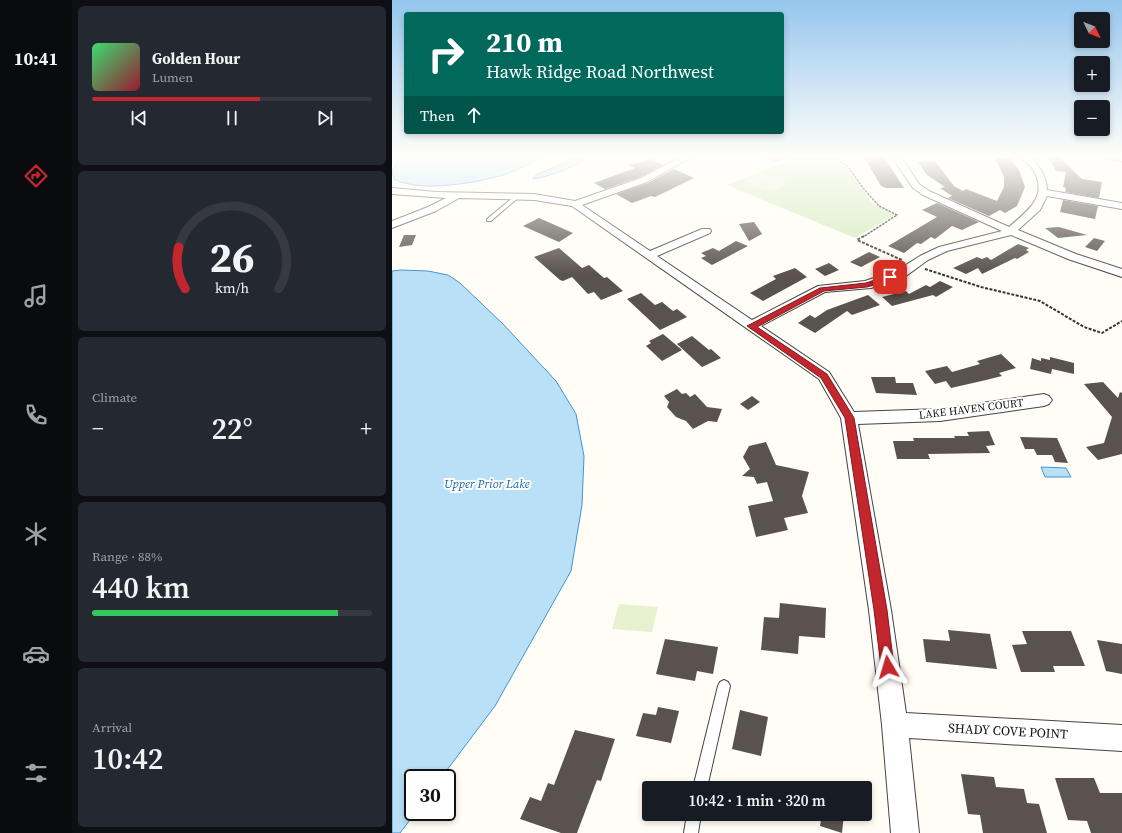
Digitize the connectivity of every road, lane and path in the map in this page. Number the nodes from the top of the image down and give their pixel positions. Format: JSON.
{"nodes":[{"id":1,"x":457,"y":196,"type":"joint"},
{"id":2,"x":598,"y":196,"type":"edge"},
{"id":3,"x":870,"y":196,"type":"edge"},
{"id":4,"x":932,"y":196,"type":"edge"},
{"id":5,"x":1041,"y":196,"type":"edge"},
{"id":6,"x":1065,"y":196,"type":"edge"},
{"id":7,"x":517,"y":197,"type":"junction"},
{"id":8,"x":575,"y":204,"type":"junction"},
{"id":9,"x":1122,"y":206,"type":"edge"},
{"id":10,"x":489,"y":220,"type":"dead end"},
{"id":11,"x":392,"y":225,"type":"edge"},
{"id":12,"x":706,"y":231,"type":"dead end"},
{"id":13,"x":1010,"y":231,"type":"junction"},
{"id":14,"x":649,"y":254,"type":"junction"},
{"id":15,"x":914,"y":265,"type":"junction"},
{"id":16,"x":1122,"y":273,"type":"edge"},
{"id":17,"x":1122,"y":322,"type":"edge"},
{"id":18,"x":751,"y":326,"type":"junction"},
{"id":19,"x":1044,"y":400,"type":"dead end"},
{"id":20,"x":849,"y":418,"type":"junction"},
{"id":21,"x":724,"y":686,"type":"dead end"},
{"id":22,"x":895,"y":725,"type":"junction"},
{"id":23,"x":1122,"y":738,"type":"edge"},
{"id":24,"x":702,"y":781,"type":"edge"},
{"id":25,"x":693,"y":821,"type":"edge"},
{"id":26,"x":691,"y":833,"type":"edge"},
{"id":27,"x":905,"y":833,"type":"edge"}],
"edges":[{"from":1,"to":7,"type":"street"},
{"from":1,"to":11,"type":"street"},
{"from":2,"to":8,"type":"street"},
{"from":3,"to":15,"type":"path"},
{"from":4,"to":13,"type":"street"},
{"from":5,"to":13,"type":"street"},
{"from":6,"to":9,"type":"street"},
{"from":7,"to":8,"type":"street"},
{"from":7,"to":10,"type":"lane"},
{"from":8,"to":14,"type":"street"},
{"from":12,"to":14,"type":"street"},
{"from":13,"to":15,"type":"street"},
{"from":13,"to":16,"type":"street"},
{"from":14,"to":18,"type":"street"},
{"from":15,"to":17,"type":"path"},
{"from":15,"to":18,"type":"street"},
{"from":18,"to":20,"type":"street"},
{"from":19,"to":20,"type":"street","name":"LAKE HAVEN COURT"},
{"from":20,"to":22,"type":"street"},
{"from":21,"to":24,"type":"lane"},
{"from":22,"to":23,"type":"street","name":"SHADY COVE POINT"},
{"from":22,"to":27,"type":"street"},
{"from":25,"to":26,"type":"lane"}]}
